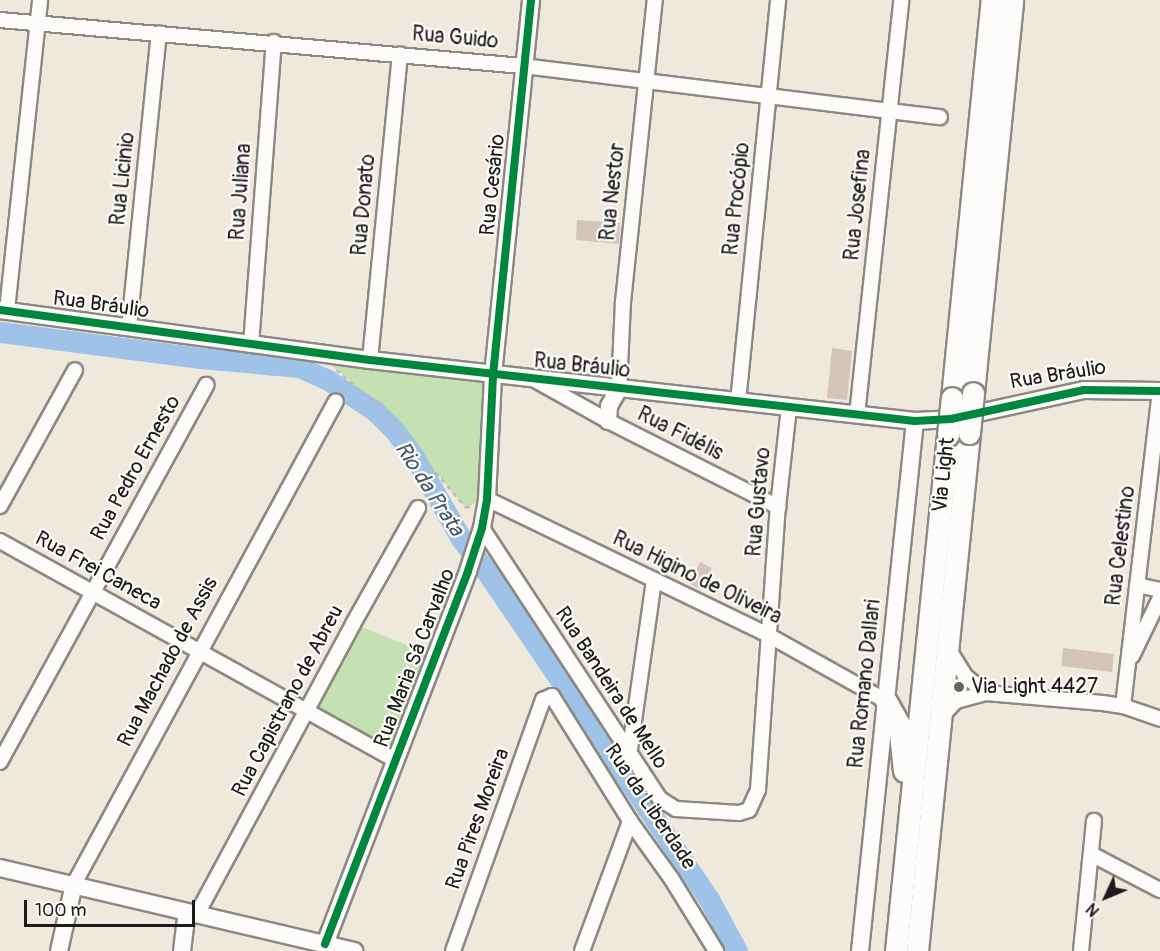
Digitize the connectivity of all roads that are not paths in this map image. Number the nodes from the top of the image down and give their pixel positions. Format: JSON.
{"nodes":[{"id":1,"x":40,"y":0,"type":"edge"},
{"id":2,"x":531,"y":0,"type":"edge"},
{"id":3,"x":655,"y":0,"type":"edge"},
{"id":4,"x":778,"y":0,"type":"edge"},
{"id":5,"x":901,"y":0,"type":"edge"},
{"id":6,"x":992,"y":0,"type":"edge"},
{"id":7,"x":1012,"y":0,"type":"edge"},
{"id":8,"x":0,"y":20,"type":"edge"},
{"id":9,"x":38,"y":24,"type":"junction"},
{"id":10,"x":159,"y":34,"type":"junction"},
{"id":11,"x":274,"y":42,"type":"junction"},
{"id":12,"x":400,"y":54,"type":"junction"},
{"id":13,"x":523,"y":66,"type":"junction"},
{"id":14,"x":645,"y":82,"type":"junction"},
{"id":15,"x":768,"y":97,"type":"junction"},
{"id":16,"x":888,"y":111,"type":"junction"},
{"id":17,"x":940,"y":117,"type":"dead end"},
{"id":18,"x":4,"y":310,"type":"edge"},
{"id":19,"x":129,"y":327,"type":"junction"},
{"id":20,"x":251,"y":345,"type":"junction"},
{"id":21,"x":370,"y":360,"type":"junction"},
{"id":22,"x":75,"y":370,"type":"dead end"},
{"id":23,"x":493,"y":375,"type":"junction"},
{"id":24,"x":532,"y":379,"type":"junction"},
{"id":25,"x":206,"y":386,"type":"dead end"},
{"id":26,"x":619,"y":389,"type":"junction"},
{"id":27,"x":1160,"y":391,"type":"edge"},
{"id":28,"x":336,"y":401,"type":"dead end"},
{"id":29,"x":738,"y":402,"type":"junction"},
{"id":30,"x":789,"y":408,"type":"junction"},
{"id":31,"x":857,"y":415,"type":"junction"},
{"id":32,"x":608,"y":421,"type":"junction"},
{"id":33,"x":915,"y":421,"type":"junction"},
{"id":34,"x":487,"y":499,"type":"junction"},
{"id":35,"x":0,"y":506,"type":"edge"},
{"id":36,"x":778,"y":507,"type":"junction"},
{"id":37,"x":418,"y":508,"type":"dead end"},
{"id":38,"x":480,"y":536,"type":"junction"},
{"id":39,"x":0,"y":542,"type":"edge"},
{"id":40,"x":654,"y":580,"type":"junction"},
{"id":41,"x":1137,"y":585,"type":"junction"},
{"id":42,"x":1160,"y":590,"type":"edge"},
{"id":43,"x":91,"y":593,"type":"junction"},
{"id":44,"x":1160,"y":598,"type":"edge"},
{"id":45,"x":768,"y":635,"type":"junction"},
{"id":46,"x":947,"y":647,"type":"junction"},
{"id":47,"x":200,"y":651,"type":"junction"},
{"id":48,"x":1128,"y":665,"type":"junction"},
{"id":49,"x":986,"y":693,"type":"junction"},
{"id":50,"x":543,"y":700,"type":"joint"},
{"id":51,"x":886,"y":700,"type":"junction"},
{"id":52,"x":1123,"y":706,"type":"junction"},
{"id":53,"x":306,"y":712,"type":"junction"},
{"id":54,"x":1160,"y":719,"type":"edge"},
{"id":55,"x":939,"y":720,"type":"junction"},
{"id":56,"x":629,"y":756,"type":"junction"},
{"id":57,"x":395,"y":760,"type":"junction"},
{"id":58,"x":0,"y":762,"type":"edge"},
{"id":59,"x":739,"y":813,"type":"joint"},
{"id":60,"x":631,"y":818,"type":"junction"},
{"id":61,"x":1094,"y":821,"type":"dead end"},
{"id":62,"x":909,"y":822,"type":"junction"},
{"id":63,"x":1091,"y":854,"type":"junction"},
{"id":64,"x":0,"y":868,"type":"edge"},
{"id":65,"x":74,"y":884,"type":"junction"},
{"id":66,"x":1160,"y":890,"type":"edge"},
{"id":67,"x":192,"y":913,"type":"junction"},
{"id":68,"x":325,"y":944,"type":"junction"},
{"id":69,"x":1084,"y":950,"type":"edge"},
{"id":70,"x":59,"y":951,"type":"edge"},
{"id":71,"x":182,"y":951,"type":"edge"},
{"id":72,"x":354,"y":951,"type":"edge"},
{"id":73,"x":453,"y":951,"type":"edge"},
{"id":74,"x":582,"y":951,"type":"edge"},
{"id":75,"x":716,"y":951,"type":"edge"},
{"id":76,"x":860,"y":951,"type":"edge"},
{"id":77,"x":896,"y":951,"type":"edge"},
{"id":78,"x":917,"y":951,"type":"edge"}],
"edges":[{"from":1,"to":9,"type":"street"},
{"from":2,"to":13,"type":"street","name":"Rua Cesário"},
{"from":3,"to":14,"type":"street","name":"Rua Nestor"},
{"from":4,"to":15,"type":"street","name":"Rua Procópio"},
{"from":5,"to":16,"type":"street","name":"Rua Josefina"},
{"from":6,"to":62,"type":"main road","name":"Via Light","bridge":true},
{"from":7,"to":46,"type":"main road","name":"Via Light","bridge":true},
{"from":8,"to":9,"type":"street","name":"Rua Guido"},
{"from":9,"to":10,"type":"street","name":"Rua Guido"},
{"from":9,"to":18,"type":"street"},
{"from":10,"to":11,"type":"street","name":"Rua Guido"},
{"from":10,"to":19,"type":"street","name":"Rua Licinio"},
{"from":11,"to":12,"type":"street","name":"Rua Guido"},
{"from":11,"to":20,"type":"street","name":"Rua Juliana"},
{"from":12,"to":13,"type":"street","name":"Rua Guido"},
{"from":12,"to":21,"type":"street","name":"Rua Donato"},
{"from":13,"to":14,"type":"street","name":"Rua Guido"},
{"from":13,"to":23,"type":"street","name":"Rua Cesário"},
{"from":14,"to":15,"type":"street","name":"Rua Guido"},
{"from":14,"to":26,"type":"street","name":"Rua Nestor"},
{"from":15,"to":16,"type":"street","name":"Rua Guido"},
{"from":15,"to":29,"type":"street","name":"Rua Procópio"},
{"from":16,"to":17,"type":"street","name":"Rua Guido"},
{"from":16,"to":31,"type":"street","name":"Rua Josefina"},
{"from":18,"to":19,"type":"street","name":"Rua Bráulio"},
{"from":19,"to":20,"type":"street","name":"Rua Bráulio"},
{"from":20,"to":21,"type":"street","name":"Rua Bráulio"},
{"from":21,"to":23,"type":"street","name":"Rua Bráulio"},
{"from":22,"to":35,"type":"street"},
{"from":23,"to":24,"type":"street","name":"Rua Bráulio"},
{"from":23,"to":34,"type":"street","name":"Rua Maria Sá Carvalho"},
{"from":24,"to":26,"type":"street","name":"Rua Bráulio"},
{"from":24,"to":32,"type":"street","name":"Rua Fidélis"},
{"from":25,"to":43,"type":"street","name":"Rua Pedro Ernesto"},
{"from":26,"to":29,"type":"street","name":"Rua Bráulio"},
{"from":26,"to":32,"type":"street"},
{"from":27,"to":33,"type":"street","name":"Rua Bráulio"},
{"from":27,"to":41,"type":"street","name":"Rua Celestino"},
{"from":28,"to":47,"type":"street","name":"Rua Machado de Assis"},
{"from":29,"to":30,"type":"street","name":"Rua Bráulio"},
{"from":30,"to":31,"type":"street","name":"Rua Bráulio"},
{"from":30,"to":36,"type":"street","name":"Rua Gustavo"},
{"from":31,"to":33,"type":"street","name":"Rua Bráulio"},
{"from":32,"to":36,"type":"street","name":"Rua Fidélis"},
{"from":33,"to":51,"type":"street","name":"Rua Romano Dallari"},
{"from":34,"to":38,"type":"street","name":"Rua Maria Sá Carvalho"},
{"from":34,"to":40,"type":"street","name":"Rua Higino de Oliveira"},
{"from":36,"to":45,"type":"street","name":"Rua Gustavo"},
{"from":37,"to":53,"type":"street","name":"Rua Capistrano de Abreu"},
{"from":38,"to":56,"type":"street","name":"Rua Bandeira de Mello"},
{"from":38,"to":57,"type":"street","name":"Rua Maria Sá Carvalho"},
{"from":39,"to":43,"type":"street","name":"Rua Frei Caneca"},
{"from":40,"to":45,"type":"street","name":"Rua Higino de Oliveira"},
{"from":40,"to":56,"type":"street"},
{"from":41,"to":42,"type":"street"},
{"from":41,"to":48,"type":"street","name":"Rua Celestino"},
{"from":43,"to":47,"type":"street","name":"Rua Frei Caneca"},
{"from":43,"to":58,"type":"street","name":"Rua Pedro Ernesto"},
{"from":44,"to":48,"type":"street"},
{"from":45,"to":51,"type":"street","name":"Rua Higino de Oliveira"},
{"from":45,"to":59,"type":"street","name":"Rua Gustavo"},
{"from":46,"to":49,"type":"street"},
{"from":46,"to":55,"type":"main road","name":"Via Light"},
{"from":47,"to":53,"type":"street","name":"Rua Frei Caneca"},
{"from":47,"to":65,"type":"street","name":"Rua Machado de Assis"},
{"from":48,"to":52,"type":"street","name":"Rua Celestino"},
{"from":49,"to":52,"type":"street"},
{"from":49,"to":55,"type":"street"},
{"from":50,"to":60,"type":"street","name":"Rua da Liberdade"},
{"from":50,"to":73,"type":"street","name":"Rua Pires Moreira"},
{"from":51,"to":62,"type":"main road"},
{"from":51,"to":76,"type":"street","name":"Rua Romano Dallari"},
{"from":52,"to":54,"type":"street"},
{"from":53,"to":57,"type":"street","name":"Rua Frei Caneca"},
{"from":53,"to":67,"type":"street","name":"Rua Capistrano de Abreu"},
{"from":55,"to":78,"type":"main road","name":"Via Light"},
{"from":56,"to":59,"type":"street","name":"Rua Bandeira de Mello"},
{"from":57,"to":68,"type":"street","name":"Rua Maria Sá Carvalho"},
{"from":60,"to":74,"type":"street"},
{"from":60,"to":75,"type":"street","name":"Rua da Liberdade"},
{"from":61,"to":63,"type":"street"},
{"from":62,"to":77,"type":"main road","name":"Via Light"},
{"from":63,"to":66,"type":"street"},
{"from":63,"to":69,"type":"street"},
{"from":64,"to":65,"type":"street"},
{"from":65,"to":67,"type":"street"},
{"from":65,"to":70,"type":"street","name":"Rua Machado de Assis"},
{"from":67,"to":68,"type":"street"},
{"from":67,"to":71,"type":"street"},
{"from":68,"to":72,"type":"street"}]}
